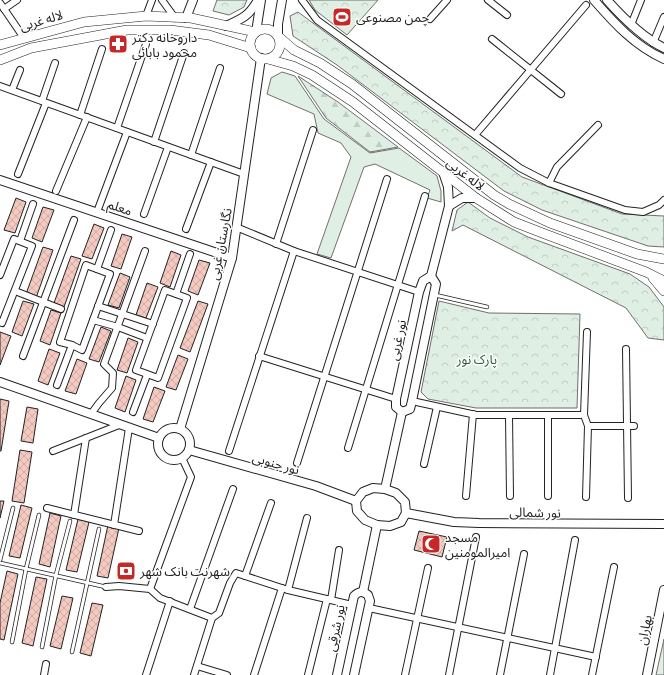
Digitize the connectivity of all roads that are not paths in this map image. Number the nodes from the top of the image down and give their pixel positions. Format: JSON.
{"nodes":[{"id":1,"x":17,"y":0,"type":"edge"},
{"id":2,"x":152,"y":0,"type":"edge"},
{"id":3,"x":162,"y":0,"type":"edge"},
{"id":4,"x":193,"y":0,"type":"edge"},
{"id":5,"x":259,"y":0,"type":"edge"},
{"id":6,"x":282,"y":0,"type":"edge"},
{"id":7,"x":302,"y":0,"type":"edge"},
{"id":8,"x":446,"y":0,"type":"edge"},
{"id":9,"x":488,"y":0,"type":"edge"},
{"id":10,"x":594,"y":0,"type":"edge"},
{"id":11,"x":608,"y":0,"type":"edge"},
{"id":12,"x":641,"y":0,"type":"edge"},
{"id":13,"x":0,"y":3,"type":"edge"},
{"id":14,"x":586,"y":5,"type":"dead end"},
{"id":15,"x":4,"y":9,"type":"junction"},
{"id":16,"x":507,"y":15,"type":"dead end"},
{"id":17,"x":146,"y":16,"type":"junction"},
{"id":18,"x":664,"y":17,"type":"edge"},
{"id":19,"x":175,"y":18,"type":"junction"},
{"id":20,"x":186,"y":18,"type":"junction"},
{"id":21,"x":430,"y":19,"type":"dead end"},
{"id":22,"x":631,"y":25,"type":"junction"},
{"id":23,"x":226,"y":26,"type":"junction"},
{"id":24,"x":256,"y":32,"type":"junction"},
{"id":25,"x":279,"y":36,"type":"junction"},
{"id":26,"x":24,"y":38,"type":"junction"},
{"id":27,"x":492,"y":39,"type":"dead end"},
{"id":28,"x":653,"y":43,"type":"junction"},
{"id":29,"x":146,"y":44,"type":"dead end"},
{"id":30,"x":0,"y":45,"type":"edge"},
{"id":31,"x":251,"y":48,"type":"junction"},
{"id":32,"x":664,"y":48,"type":"edge"},
{"id":33,"x":102,"y":49,"type":"dead end"},
{"id":34,"x":184,"y":53,"type":"dead end"},
{"id":35,"x":265,"y":59,"type":"junction"},
{"id":36,"x":664,"y":59,"type":"edge"},
{"id":37,"x":0,"y":60,"type":"edge"},
{"id":38,"x":55,"y":63,"type":"dead end"},
{"id":39,"x":220,"y":68,"type":"dead end"},
{"id":40,"x":20,"y":70,"type":"dead end"},
{"id":41,"x":531,"y":70,"type":"junction"},
{"id":42,"x":0,"y":87,"type":"edge"},
{"id":43,"x":12,"y":90,"type":"junction"},
{"id":44,"x":561,"y":94,"type":"dead end"},
{"id":45,"x":44,"y":102,"type":"junction"},
{"id":46,"x":80,"y":115,"type":"junction"},
{"id":47,"x":87,"y":117,"type":"junction"},
{"id":48,"x":598,"y":125,"type":"dead end"},
{"id":49,"x":117,"y":128,"type":"junction"},
{"id":50,"x":313,"y":130,"type":"dead end"},
{"id":51,"x":127,"y":132,"type":"junction"},
{"id":52,"x":475,"y":135,"type":"junction"},
{"id":53,"x":154,"y":142,"type":"junction"},
{"id":54,"x":168,"y":147,"type":"junction"},
{"id":55,"x":191,"y":155,"type":"junction"},
{"id":56,"x":211,"y":162,"type":"junction"},
{"id":57,"x":442,"y":172,"type":"junction"},
{"id":58,"x":18,"y":174,"type":"dead end"},
{"id":59,"x":244,"y":174,"type":"junction"},
{"id":60,"x":387,"y":179,"type":"dead end"},
{"id":61,"x":0,"y":180,"type":"edge"},
{"id":62,"x":549,"y":183,"type":"junction"},
{"id":63,"x":56,"y":191,"type":"dead end"},
{"id":64,"x":425,"y":196,"type":"dead end"},
{"id":65,"x":476,"y":198,"type":"junction"},
{"id":66,"x":664,"y":200,"type":"edge"},
{"id":67,"x":33,"y":204,"type":"dead end"},
{"id":68,"x":449,"y":206,"type":"junction"},
{"id":69,"x":97,"y":212,"type":"junction"},
{"id":70,"x":144,"y":214,"type":"dead end"},
{"id":71,"x":74,"y":220,"type":"dead end"},
{"id":72,"x":236,"y":227,"type":"junction"},
{"id":73,"x":186,"y":229,"type":"dead end"},
{"id":74,"x":112,"y":230,"type":"dead end"},
{"id":75,"x":20,"y":241,"type":"junction"},
{"id":76,"x":276,"y":244,"type":"junction"},
{"id":77,"x":145,"y":251,"type":"dead end"},
{"id":78,"x":294,"y":251,"type":"junction"},
{"id":79,"x":190,"y":254,"type":"dead end"},
{"id":80,"x":232,"y":258,"type":"junction"},
{"id":81,"x":664,"y":259,"type":"edge"},
{"id":82,"x":97,"y":269,"type":"junction"},
{"id":83,"x":357,"y":272,"type":"junction"},
{"id":84,"x":646,"y":272,"type":"junction"},
{"id":85,"x":0,"y":275,"type":"edge"},
{"id":86,"x":431,"y":276,"type":"junction"},
{"id":87,"x":664,"y":281,"type":"edge"},
{"id":88,"x":398,"y":285,"type":"junction"},
{"id":89,"x":15,"y":290,"type":"junction"},
{"id":90,"x":664,"y":291,"type":"edge"},
{"id":91,"x":419,"y":292,"type":"junction"},
{"id":92,"x":176,"y":294,"type":"junction"},
{"id":93,"x":435,"y":295,"type":"junction"},
{"id":94,"x":43,"y":302,"type":"junction"},
{"id":95,"x":98,"y":306,"type":"junction"},
{"id":96,"x":487,"y":308,"type":"dead end"},
{"id":97,"x":61,"y":309,"type":"dead end"},
{"id":98,"x":122,"y":314,"type":"junction"},
{"id":99,"x":93,"y":320,"type":"junction"},
{"id":100,"x":0,"y":322,"type":"edge"},
{"id":101,"x":153,"y":324,"type":"junction"},
{"id":102,"x":118,"y":327,"type":"junction"},
{"id":103,"x":587,"y":332,"type":"dead end"},
{"id":104,"x":147,"y":338,"type":"junction"},
{"id":105,"x":72,"y":345,"type":"junction"},
{"id":106,"x":626,"y":349,"type":"dead end"},
{"id":107,"x":23,"y":356,"type":"dead end"},
{"id":108,"x":259,"y":356,"type":"junction"},
{"id":109,"x":147,"y":375,"type":"junction"},
{"id":110,"x":324,"y":376,"type":"junction"},
{"id":111,"x":0,"y":382,"type":"edge"},
{"id":112,"x":57,"y":385,"type":"dead end"},
{"id":113,"x":366,"y":390,"type":"junction"},
{"id":114,"x":396,"y":399,"type":"junction"},
{"id":115,"x":412,"y":401,"type":"junction"},
{"id":116,"x":437,"y":407,"type":"junction"},
{"id":117,"x":133,"y":412,"type":"dead end"},
{"id":118,"x":402,"y":412,"type":"junction"},
{"id":119,"x":91,"y":414,"type":"junction"},
{"id":120,"x":473,"y":414,"type":"junction"},
{"id":121,"x":509,"y":415,"type":"junction"},
{"id":122,"x":548,"y":415,"type":"junction"},
{"id":123,"x":584,"y":415,"type":"junction"},
{"id":124,"x":119,"y":425,"type":"junction"},
{"id":125,"x":588,"y":426,"type":"junction"},
{"id":126,"x":631,"y":426,"type":"junction"},
{"id":127,"x":129,"y":428,"type":"junction"},
{"id":128,"x":180,"y":430,"type":"junction"},
{"id":129,"x":86,"y":438,"type":"junction"},
{"id":130,"x":159,"y":438,"type":"junction"},
{"id":131,"x":348,"y":448,"type":"dead end"},
{"id":132,"x":189,"y":450,"type":"junction"},
{"id":133,"x":53,"y":451,"type":"dead end"},
{"id":134,"x":229,"y":451,"type":"dead end"},
{"id":135,"x":182,"y":458,"type":"junction"},
{"id":136,"x":297,"y":463,"type":"dead end"},
{"id":137,"x":424,"y":464,"type":"dead end"},
{"id":138,"x":233,"y":489,"type":"dead end"},
{"id":139,"x":385,"y":489,"type":"junction"},
{"id":140,"x":466,"y":496,"type":"dead end"},
{"id":141,"x":510,"y":496,"type":"dead end"},
{"id":142,"x":548,"y":496,"type":"dead end"},
{"id":143,"x":586,"y":497,"type":"dead end"},
{"id":144,"x":628,"y":498,"type":"dead end"},
{"id":145,"x":356,"y":501,"type":"junction"},
{"id":146,"x":271,"y":503,"type":"dead end"},
{"id":147,"x":13,"y":508,"type":"dead end"},
{"id":148,"x":47,"y":508,"type":"dead end"},
{"id":149,"x":406,"y":513,"type":"junction"},
{"id":150,"x":39,"y":515,"type":"dead end"},
{"id":151,"x":72,"y":518,"type":"junction"},
{"id":152,"x":307,"y":518,"type":"dead end"},
{"id":153,"x":664,"y":524,"type":"edge"},
{"id":154,"x":114,"y":525,"type":"junction"},
{"id":155,"x":377,"y":525,"type":"junction"},
{"id":156,"x":100,"y":529,"type":"dead end"},
{"id":157,"x":139,"y":531,"type":"dead end"},
{"id":158,"x":476,"y":537,"type":"dead end"},
{"id":159,"x":575,"y":540,"type":"dead end"},
{"id":160,"x":340,"y":550,"type":"dead end"},
{"id":161,"x":524,"y":554,"type":"dead end"},
{"id":162,"x":0,"y":561,"type":"edge"},
{"id":163,"x":614,"y":567,"type":"dead end"},
{"id":164,"x":428,"y":568,"type":"dead end"},
{"id":165,"x":26,"y":569,"type":"junction"},
{"id":166,"x":56,"y":575,"type":"junction"},
{"id":167,"x":245,"y":576,"type":"junction"},
{"id":168,"x":87,"y":582,"type":"junction"},
{"id":169,"x":106,"y":587,"type":"joint"},
{"id":170,"x":150,"y":589,"type":"junction"},
{"id":171,"x":285,"y":589,"type":"junction"},
{"id":172,"x":664,"y":590,"type":"edge"},
{"id":173,"x":363,"y":592,"type":"junction"},
{"id":174,"x":329,"y":599,"type":"junction"},
{"id":175,"x":170,"y":601,"type":"junction"},
{"id":176,"x":352,"y":605,"type":"junction"},
{"id":177,"x":368,"y":608,"type":"junction"},
{"id":178,"x":190,"y":609,"type":"junction"},
{"id":179,"x":212,"y":618,"type":"junction"},
{"id":180,"x":417,"y":619,"type":"junction"},
{"id":181,"x":458,"y":628,"type":"junction"},
{"id":182,"x":508,"y":638,"type":"junction"},
{"id":183,"x":12,"y":642,"type":"dead end"},
{"id":184,"x":42,"y":647,"type":"dead end"},
{"id":185,"x":555,"y":648,"type":"junction"},
{"id":186,"x":72,"y":652,"type":"dead end"},
{"id":187,"x":596,"y":657,"type":"junction"},
{"id":188,"x":46,"y":664,"type":"dead end"},
{"id":189,"x":197,"y":666,"type":"junction"},
{"id":190,"x":44,"y":675,"type":"edge"},
{"id":191,"x":146,"y":675,"type":"edge"},
{"id":192,"x":194,"y":675,"type":"edge"},
{"id":193,"x":226,"y":675,"type":"edge"},
{"id":194,"x":254,"y":675,"type":"edge"},
{"id":195,"x":308,"y":675,"type":"edge"},
{"id":196,"x":337,"y":675,"type":"edge"},
{"id":197,"x":354,"y":675,"type":"edge"},
{"id":198,"x":405,"y":675,"type":"edge"},
{"id":199,"x":449,"y":675,"type":"edge"},
{"id":200,"x":500,"y":675,"type":"edge"},
{"id":201,"x":550,"y":675,"type":"edge"},
{"id":202,"x":592,"y":675,"type":"edge"},
{"id":203,"x":647,"y":675,"type":"edge"}],
"edges":[{"from":1,"to":15,"type":"street"},
{"from":2,"to":17,"type":"street"},
{"from":3,"to":19,"type":"street"},
{"from":4,"to":20,"type":"street"},
{"from":5,"to":23,"type":"street"},
{"from":5,"to":24,"type":"street"},
{"from":6,"to":25,"type":"street"},
{"from":7,"to":52,"type":"street"},
{"from":8,"to":21,"type":"street"},
{"from":9,"to":16,"type":"street"},
{"from":10,"to":36,"type":"street"},
{"from":11,"to":22,"type":"street"},
{"from":12,"to":22,"type":"street"},
{"from":13,"to":15,"type":"street"},
{"from":14,"to":41,"type":"street"},
{"from":15,"to":26,"type":"street"},
{"from":17,"to":19,"type":"main road","name":"لاله غربی"},
{"from":17,"to":26,"type":"main road","name":"لاله غربی"},
{"from":18,"to":28,"type":"street"},
{"from":19,"to":20,"type":"main road","name":"لاله غربی"},
{"from":20,"to":23,"type":"main road","name":"لاله غربی"},
{"from":22,"to":28,"type":"street"},
{"from":23,"to":24,"type":"main road","name":"لاله غربی"},
{"from":24,"to":25,"type":"main road"},
{"from":24,"to":31,"type":"main road"},
{"from":25,"to":35,"type":"main road"},
{"from":25,"to":81,"type":"main road","name":"لاله غربی"},
{"from":26,"to":30,"type":"main road","name":"لاله غربی"},
{"from":27,"to":41,"type":"street"},
{"from":28,"to":32,"type":"street"},
{"from":29,"to":49,"type":"street"},
{"from":31,"to":35,"type":"main road"},
{"from":31,"to":37,"type":"main road","name":"لاله غربی"},
{"from":33,"to":46,"type":"street"},
{"from":34,"to":53,"type":"street"},
{"from":35,"to":57,"type":"main road","name":"لاله غربی"},
{"from":35,"to":59,"type":"street","name":"نگارستان غربی"},
{"from":38,"to":45,"type":"street"},
{"from":39,"to":55,"type":"street"},
{"from":40,"to":43,"type":"street"},
{"from":41,"to":44,"type":"street"},
{"from":41,"to":52,"type":"street"},
{"from":42,"to":43,"type":"street"},
{"from":43,"to":45,"type":"street"},
{"from":45,"to":46,"type":"street"},
{"from":45,"to":58,"type":"street"},
{"from":46,"to":47,"type":"street"},
{"from":47,"to":49,"type":"street"},
{"from":47,"to":63,"type":"street"},
{"from":48,"to":62,"type":"street"},
{"from":49,"to":51,"type":"street"},
{"from":50,"to":76,"type":"street"},
{"from":51,"to":53,"type":"street"},
{"from":51,"to":69,"type":"street"},
{"from":52,"to":62,"type":"street"},
{"from":53,"to":54,"type":"street"},
{"from":54,"to":55,"type":"street"},
{"from":54,"to":70,"type":"street"},
{"from":55,"to":56,"type":"street"},
{"from":56,"to":59,"type":"street"},
{"from":56,"to":73,"type":"street"},
{"from":57,"to":65,"type":"main road","name":"لاله غربی"},
{"from":57,"to":68,"type":"street","name":"نور غربی"},
{"from":59,"to":72,"type":"street","name":"نگارستان غربی"},
{"from":60,"to":83,"type":"street"},
{"from":61,"to":69,"type":"street","name":"معلم"},
{"from":62,"to":66,"type":"street"},
{"from":64,"to":88,"type":"street"},
{"from":65,"to":68,"type":"street"},
{"from":65,"to":84,"type":"main road","name":"لاله غربی"},
{"from":67,"to":75,"type":"street"},
{"from":68,"to":86,"type":"street","name":"نور غربی"},
{"from":69,"to":80,"type":"street","name":"معلم"},
{"from":71,"to":94,"type":"street"},
{"from":72,"to":76,"type":"street"},
{"from":72,"to":80,"type":"street","name":"نگارستان غربی"},
{"from":74,"to":82,"type":"street"},
{"from":75,"to":85,"type":"street"},
{"from":75,"to":89,"type":"street"},
{"from":76,"to":78,"type":"street"},
{"from":77,"to":98,"type":"street"},
{"from":78,"to":83,"type":"street"},
{"from":78,"to":108,"type":"street"},
{"from":79,"to":92,"type":"street"},
{"from":80,"to":128,"type":"street","name":"نگارستان غربی"},
{"from":82,"to":95,"type":"street"},
{"from":82,"to":105,"type":"street"},
{"from":83,"to":88,"type":"street"},
{"from":83,"to":110,"type":"street"},
{"from":84,"to":87,"type":"main road","name":"لاله غربی"},
{"from":84,"to":90,"type":"main road"},
{"from":86,"to":91,"type":"street","name":"نور غربی"},
{"from":86,"to":93,"type":"street","name":"نور غربی"},
{"from":88,"to":91,"type":"street"},
{"from":88,"to":113,"type":"street"},
{"from":89,"to":94,"type":"street"},
{"from":89,"to":100,"type":"street"},
{"from":91,"to":114,"type":"street","name":"نور غربی"},
{"from":92,"to":101,"type":"street"},
{"from":92,"to":109,"type":"street"},
{"from":93,"to":96,"type":"lane"},
{"from":93,"to":115,"type":"street","name":"نور غربی"},
{"from":94,"to":97,"type":"street"},
{"from":94,"to":107,"type":"street"},
{"from":95,"to":98,"type":"street"},
{"from":95,"to":99,"type":"street"},
{"from":98,"to":101,"type":"street"},
{"from":98,"to":102,"type":"street"},
{"from":99,"to":102,"type":"street"},
{"from":99,"to":105,"type":"street"},
{"from":101,"to":104,"type":"street"},
{"from":102,"to":104,"type":"street"},
{"from":102,"to":119,"type":"street"},
{"from":103,"to":123,"type":"street"},
{"from":104,"to":109,"type":"street"},
{"from":105,"to":112,"type":"street"},
{"from":106,"to":126,"type":"street"},
{"from":108,"to":110,"type":"street"},
{"from":108,"to":134,"type":"street"},
{"from":109,"to":117,"type":"street"},
{"from":110,"to":113,"type":"street"},
{"from":110,"to":136,"type":"street"},
{"from":111,"to":119,"type":"street"},
{"from":113,"to":114,"type":"street"},
{"from":113,"to":131,"type":"street"},
{"from":114,"to":118,"type":"street"},
{"from":115,"to":116,"type":"street"},
{"from":115,"to":118,"type":"street"},
{"from":116,"to":120,"type":"street"},
{"from":116,"to":137,"type":"street"},
{"from":118,"to":139,"type":"street"},
{"from":119,"to":124,"type":"street"},
{"from":120,"to":121,"type":"street"},
{"from":120,"to":140,"type":"street"},
{"from":121,"to":122,"type":"street"},
{"from":121,"to":141,"type":"street"},
{"from":122,"to":123,"type":"street"},
{"from":122,"to":142,"type":"street"},
{"from":123,"to":125,"type":"street"},
{"from":124,"to":127,"type":"street"},
{"from":124,"to":129,"type":"street"},
{"from":125,"to":126,"type":"street"},
{"from":125,"to":143,"type":"street"},
{"from":126,"to":144,"type":"street"},
{"from":127,"to":130,"type":"street"},
{"from":127,"to":154,"type":"street"},
{"from":128,"to":130,"type":"street"},
{"from":128,"to":132,"type":"street"},
{"from":129,"to":133,"type":"street"},
{"from":129,"to":151,"type":"street"},
{"from":130,"to":135,"type":"street"},
{"from":132,"to":135,"type":"street"},
{"from":132,"to":145,"type":"street","name":"نور جنوبی"},
{"from":135,"to":170,"type":"street"},
{"from":138,"to":178,"type":"street"},
{"from":139,"to":145,"type":"street"},
{"from":139,"to":149,"type":"street"},
{"from":145,"to":155,"type":"street"},
{"from":146,"to":167,"type":"street"},
{"from":147,"to":162,"type":"lane"},
{"from":148,"to":151,"type":"street"},
{"from":149,"to":153,"type":"street","name":"نور شمالی"},
{"from":149,"to":155,"type":"street"},
{"from":150,"to":165,"type":"lane"},
{"from":151,"to":154,"type":"street"},
{"from":151,"to":166,"type":"lane"},
{"from":152,"to":171,"type":"street"},
{"from":154,"to":157,"type":"street"},
{"from":155,"to":173,"type":"street","name":"نور شرقی"},
{"from":156,"to":168,"type":"lane"},
{"from":158,"to":181,"type":"street"},
{"from":159,"to":185,"type":"street"},
{"from":160,"to":174,"type":"street"},
{"from":161,"to":182,"type":"street"},
{"from":162,"to":165,"type":"lane"},
{"from":163,"to":187,"type":"street"},
{"from":164,"to":180,"type":"street"},
{"from":165,"to":166,"type":"lane"},
{"from":165,"to":183,"type":"lane"},
{"from":166,"to":168,"type":"lane"},
{"from":166,"to":184,"type":"lane"},
{"from":167,"to":171,"type":"street"},
{"from":167,"to":179,"type":"street"},
{"from":168,"to":169,"type":"lane"},
{"from":168,"to":186,"type":"lane"},
{"from":169,"to":170,"type":"street"},
{"from":170,"to":175,"type":"street"},
{"from":171,"to":174,"type":"street"},
{"from":171,"to":194,"type":"street"},
{"from":172,"to":203,"type":"street","name":"بهاران"},
{"from":173,"to":176,"type":"street","name":"نور شرقی"},
{"from":173,"to":177,"type":"street","name":"نور شرقی"},
{"from":174,"to":176,"type":"street"},
{"from":174,"to":195,"type":"street"},
{"from":175,"to":178,"type":"street"},
{"from":175,"to":191,"type":"street"},
{"from":176,"to":196,"type":"street","name":"نور شرقی"},
{"from":177,"to":180,"type":"street"},
{"from":177,"to":197,"type":"street","name":"نور شرقی"},
{"from":178,"to":179,"type":"street"},
{"from":179,"to":189,"type":"street"},
{"from":180,"to":181,"type":"street"},
{"from":180,"to":198,"type":"street"},
{"from":181,"to":182,"type":"street"},
{"from":181,"to":199,"type":"street"},
{"from":182,"to":185,"type":"street"},
{"from":182,"to":200,"type":"street"},
{"from":185,"to":187,"type":"street"},
{"from":185,"to":201,"type":"street"},
{"from":187,"to":202,"type":"street"},
{"from":188,"to":190,"type":"street"},
{"from":189,"to":192,"type":"street"},
{"from":189,"to":193,"type":"street"}]}
